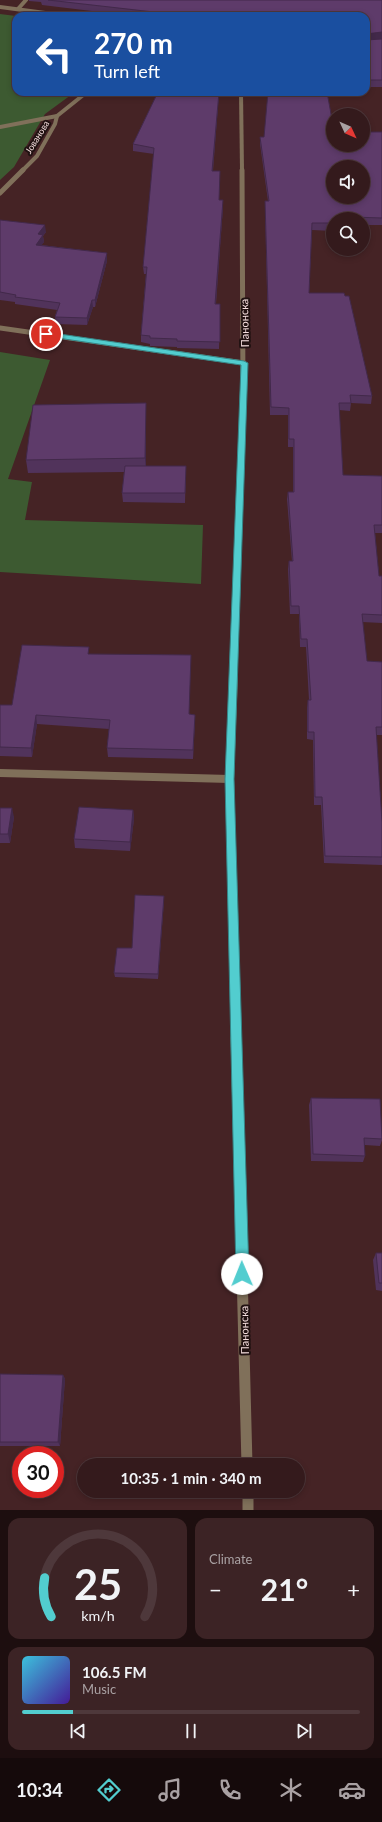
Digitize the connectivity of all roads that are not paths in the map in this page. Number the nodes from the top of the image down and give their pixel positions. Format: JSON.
{"nodes":[{"id":1,"x":26,"y":0,"type":"edge"},
{"id":2,"x":0,"y":7,"type":"edge"},
{"id":3,"x":18,"y":9,"type":"junction"},
{"id":4,"x":39,"y":12,"type":"edge"},
{"id":5,"x":82,"y":96,"type":"edge"},
{"id":6,"x":241,"y":96,"type":"edge"},
{"id":7,"x":57,"y":116,"type":"junction"},
{"id":8,"x":0,"y":127,"type":"edge"},
{"id":9,"x":0,"y":193,"type":"edge"},
{"id":10,"x":0,"y":328,"type":"edge"},
{"id":11,"x":244,"y":363,"type":"junction"},
{"id":12,"x":0,"y":773,"type":"edge"},
{"id":13,"x":230,"y":779,"type":"junction"},
{"id":14,"x":247,"y":1458,"type":"edge"},
{"id":15,"x":248,"y":1498,"type":"edge"},
{"id":16,"x":248,"y":1510,"type":"edge"}],
"edges":[{"from":1,"to":3,"type":"street"},
{"from":2,"to":3,"type":"street"},
{"from":3,"to":4,"type":"street"},
{"from":5,"to":7,"type":"street","name":"Јованова"},
{"from":6,"to":11,"type":"street","name":"Панонска"},
{"from":7,"to":8,"type":"street"},
{"from":7,"to":9,"type":"street","name":"Јованова"},
{"from":10,"to":11,"type":"street"},
{"from":11,"to":13,"type":"street","name":"Панонска"},
{"from":12,"to":13,"type":"street"},
{"from":13,"to":14,"type":"street","name":"Панонска"},
{"from":15,"to":16,"type":"street"}]}
